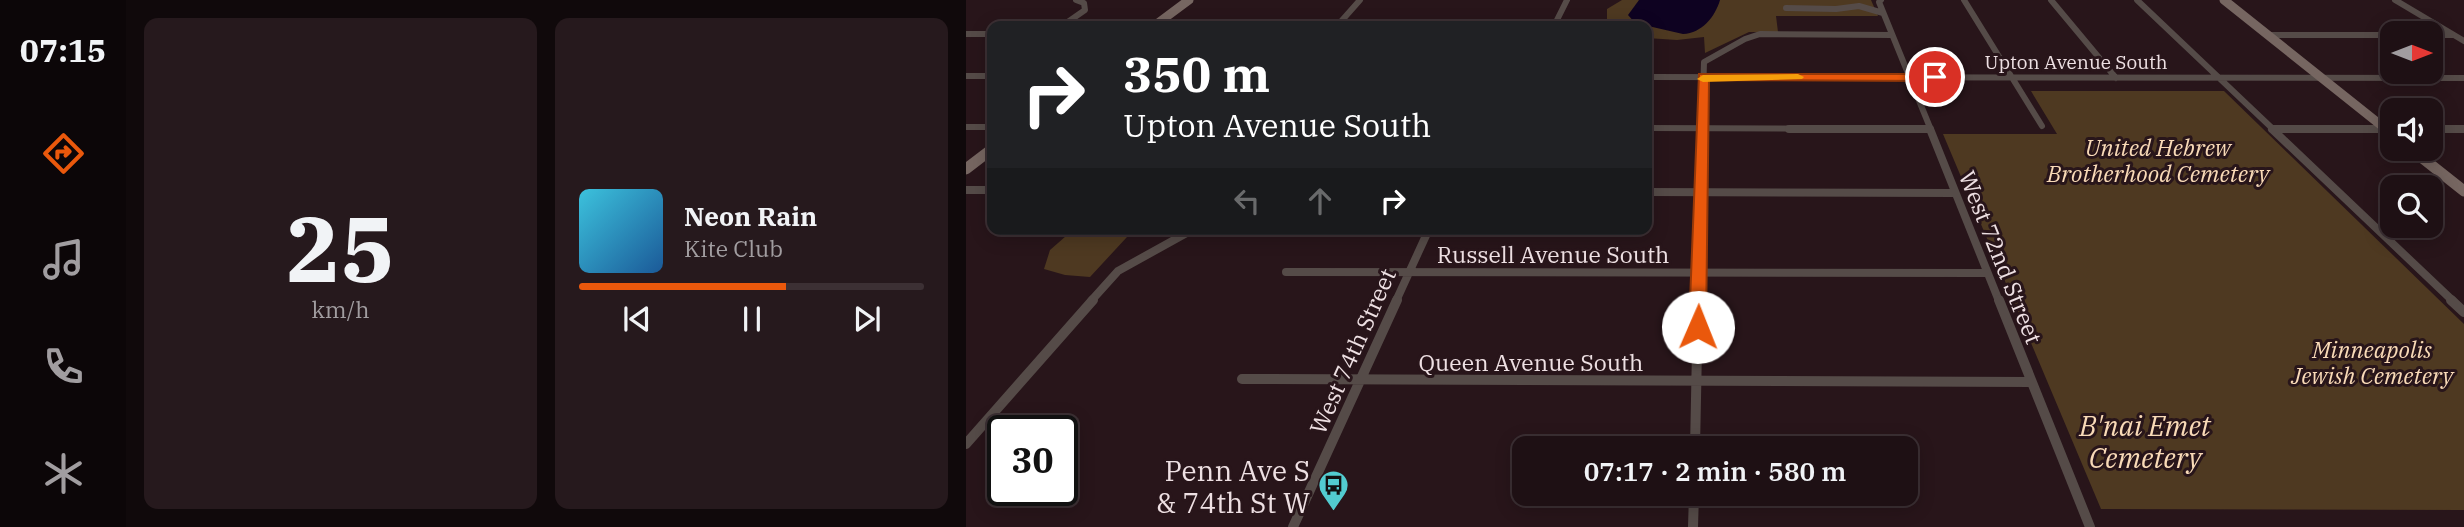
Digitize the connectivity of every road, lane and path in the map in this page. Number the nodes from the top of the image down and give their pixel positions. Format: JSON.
{"nodes":[{"id":1,"x":1076,"y":0,"type":"edge"},
{"id":2,"x":1189,"y":0,"type":"edge"},
{"id":3,"x":1360,"y":0,"type":"edge"},
{"id":4,"x":1567,"y":0,"type":"edge"},
{"id":5,"x":1880,"y":0,"type":"edge"},
{"id":6,"x":1964,"y":0,"type":"edge"},
{"id":7,"x":2051,"y":0,"type":"edge"},
{"id":8,"x":2137,"y":0,"type":"edge"},
{"id":9,"x":2224,"y":0,"type":"edge"},
{"id":10,"x":2395,"y":0,"type":"edge"},
{"id":11,"x":1786,"y":8,"type":"dead end"},
{"id":12,"x":1883,"y":13,"type":"junction"},
{"id":13,"x":1069,"y":21,"type":"edge"},
{"id":14,"x":1161,"y":21,"type":"edge"},
{"id":15,"x":1341,"y":21,"type":"edge"},
{"id":16,"x":1556,"y":21,"type":"edge"},
{"id":17,"x":966,"y":34,"type":"edge"},
{"id":18,"x":987,"y":34,"type":"edge"},
{"id":19,"x":1892,"y":35,"type":"junction"},
{"id":20,"x":2268,"y":35,"type":"junction"},
{"id":21,"x":2380,"y":35,"type":"edge"},
{"id":22,"x":2443,"y":35,"type":"edge"},
{"id":23,"x":2454,"y":35,"type":"junction"},
{"id":24,"x":2464,"y":35,"type":"edge"},
{"id":25,"x":2464,"y":41,"type":"edge"},
{"id":26,"x":966,"y":76,"type":"edge"},
{"id":27,"x":987,"y":76,"type":"edge"},
{"id":28,"x":1652,"y":77,"type":"edge"},
{"id":29,"x":1703,"y":77,"type":"junction"},
{"id":30,"x":1909,"y":77,"type":"junction"},
{"id":31,"x":2012,"y":77,"type":"junction"},
{"id":32,"x":2116,"y":78,"type":"junction"},
{"id":33,"x":2218,"y":78,"type":"junction"},
{"id":34,"x":2322,"y":78,"type":"junction"},
{"id":35,"x":2464,"y":78,"type":"edge"},
{"id":36,"x":2380,"y":123,"type":"edge"},
{"id":37,"x":2042,"y":126,"type":"dead end"},
{"id":38,"x":966,"y":127,"type":"edge"},
{"id":39,"x":987,"y":127,"type":"edge"},
{"id":40,"x":1652,"y":128,"type":"edge"},
{"id":41,"x":1702,"y":128,"type":"junction"},
{"id":42,"x":1930,"y":129,"type":"junction"},
{"id":43,"x":2272,"y":129,"type":"junction"},
{"id":44,"x":2443,"y":129,"type":"edge"},
{"id":45,"x":2464,"y":129,"type":"edge"},
{"id":46,"x":2380,"y":131,"type":"edge"},
{"id":47,"x":987,"y":153,"type":"edge"},
{"id":48,"x":2426,"y":161,"type":"edge"},
{"id":49,"x":966,"y":169,"type":"edge"},
{"id":50,"x":966,"y":190,"type":"edge"},
{"id":51,"x":987,"y":190,"type":"edge"},
{"id":52,"x":2464,"y":191,"type":"edge"},
{"id":53,"x":1652,"y":192,"type":"edge"},
{"id":54,"x":1700,"y":192,"type":"junction"},
{"id":55,"x":1955,"y":193,"type":"junction"},
{"id":56,"x":1182,"y":235,"type":"edge"},
{"id":57,"x":1426,"y":235,"type":"edge"},
{"id":58,"x":1286,"y":272,"type":"dead end"},
{"id":59,"x":1409,"y":273,"type":"junction"},
{"id":60,"x":1699,"y":273,"type":"junction"},
{"id":61,"x":1987,"y":273,"type":"junction"},
{"id":62,"x":2464,"y":312,"type":"edge"},
{"id":63,"x":1242,"y":379,"type":"dead end"},
{"id":64,"x":1359,"y":381,"type":"junction"},
{"id":65,"x":1696,"y":381,"type":"junction"},
{"id":66,"x":2031,"y":382,"type":"junction"},
{"id":67,"x":1695,"y":436,"type":"edge"},
{"id":68,"x":966,"y":444,"type":"edge"},
{"id":69,"x":1694,"y":506,"type":"edge"},
{"id":70,"x":1293,"y":527,"type":"edge"},
{"id":71,"x":1693,"y":527,"type":"edge"},
{"id":72,"x":2091,"y":527,"type":"edge"}],
"edges":[{"from":1,"to":13,"type":"street"},
{"from":2,"to":14,"type":"street"},
{"from":3,"to":15,"type":"street"},
{"from":4,"to":16,"type":"street"},
{"from":5,"to":12,"type":"street","name":"West 72nd Street"},
{"from":6,"to":31,"type":"street"},
{"from":7,"to":32,"type":"street"},
{"from":8,"to":33,"type":"street"},
{"from":9,"to":20,"type":"street"},
{"from":10,"to":23,"type":"street"},
{"from":11,"to":12,"type":"street"},
{"from":12,"to":19,"type":"street","name":"West 72nd Street"},
{"from":17,"to":18,"type":"street"},
{"from":19,"to":29,"type":"street"},
{"from":19,"to":30,"type":"street","name":"West 72nd Street"},
{"from":20,"to":21,"type":"street"},
{"from":20,"to":34,"type":"street"},
{"from":22,"to":23,"type":"street"},
{"from":23,"to":24,"type":"street"},
{"from":23,"to":25,"type":"street"},
{"from":26,"to":27,"type":"street"},
{"from":28,"to":29,"type":"street","name":"Upton Avenue South"},
{"from":29,"to":30,"type":"street","name":"Upton Avenue South"},
{"from":29,"to":41,"type":"street"},
{"from":30,"to":31,"type":"street","name":"Upton Avenue South"},
{"from":30,"to":42,"type":"street","name":"West 72nd Street"},
{"from":31,"to":32,"type":"street","name":"Upton Avenue South"},
{"from":31,"to":37,"type":"street"},
{"from":32,"to":33,"type":"street","name":"Upton Avenue South"},
{"from":33,"to":34,"type":"street","name":"Upton Avenue South"},
{"from":33,"to":43,"type":"street"},
{"from":34,"to":35,"type":"street","name":"Upton Avenue South"},
{"from":34,"to":36,"type":"street"},
{"from":38,"to":39,"type":"street"},
{"from":40,"to":41,"type":"street"},
{"from":41,"to":42,"type":"street"},
{"from":41,"to":54,"type":"street"},
{"from":42,"to":55,"type":"street","name":"West 72nd Street"},
{"from":43,"to":46,"type":"street"},
{"from":43,"to":62,"type":"street"},
{"from":44,"to":45,"type":"street"},
{"from":47,"to":49,"type":"street"},
{"from":48,"to":52,"type":"street"},
{"from":50,"to":51,"type":"street"},
{"from":53,"to":54,"type":"street"},
{"from":54,"to":55,"type":"street"},
{"from":54,"to":60,"type":"street"},
{"from":55,"to":61,"type":"street","name":"West 72nd Street"},
{"from":56,"to":68,"type":"street"},
{"from":57,"to":59,"type":"street","name":"West 74th Street"},
{"from":58,"to":59,"type":"street","name":"Russell Avenue South"},
{"from":59,"to":60,"type":"street","name":"Russell Avenue South"},
{"from":59,"to":64,"type":"street","name":"West 74th Street"},
{"from":60,"to":61,"type":"street","name":"Russell Avenue South"},
{"from":60,"to":65,"type":"street"},
{"from":61,"to":66,"type":"street","name":"West 72nd Street"},
{"from":63,"to":64,"type":"street","name":"Queen Avenue South"},
{"from":64,"to":65,"type":"street","name":"Queen Avenue South"},
{"from":64,"to":70,"type":"street","name":"West 74th Street"},
{"from":65,"to":66,"type":"street","name":"Queen Avenue South"},
{"from":65,"to":67,"type":"street"},
{"from":66,"to":72,"type":"street","name":"West 72nd Street"},
{"from":69,"to":71,"type":"street"}]}
